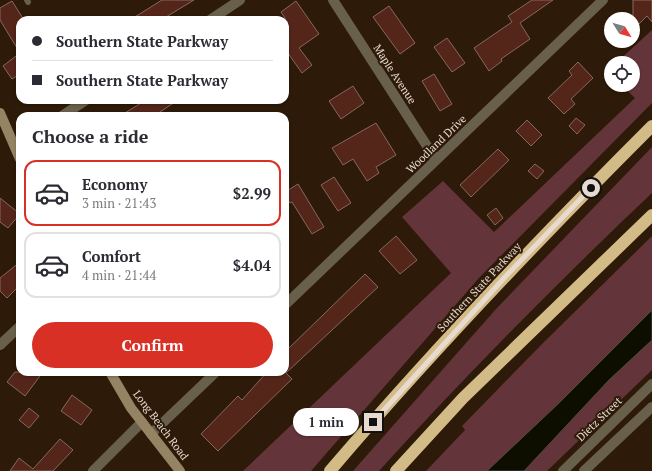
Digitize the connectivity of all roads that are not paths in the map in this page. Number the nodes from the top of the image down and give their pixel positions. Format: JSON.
{"nodes":[{"id":1,"x":240,"y":0,"type":"edge"},
{"id":2,"x":333,"y":0,"type":"edge"},
{"id":3,"x":603,"y":0,"type":"edge"},
{"id":4,"x":216,"y":16,"type":"edge"},
{"id":5,"x":80,"y":104,"type":"edge"},
{"id":6,"x":68,"y":112,"type":"edge"},
{"id":7,"x":0,"y":113,"type":"edge"},
{"id":8,"x":652,"y":126,"type":"edge"},
{"id":9,"x":2,"y":127,"type":"edge"},
{"id":10,"x":16,"y":144,"type":"edge"},
{"id":11,"x":436,"y":160,"type":"junction"},
{"id":12,"x":652,"y":215,"type":"edge"},
{"id":13,"x":289,"y":302,"type":"edge"},
{"id":14,"x":16,"y":330,"type":"edge"},
{"id":15,"x":0,"y":345,"type":"edge"},
{"id":16,"x":112,"y":376,"type":"edge"},
{"id":17,"x":212,"y":376,"type":"edge"},
{"id":18,"x":652,"y":384,"type":"edge"},
{"id":19,"x":652,"y":407,"type":"edge"},
{"id":20,"x":142,"y":422,"type":"junction"},
{"id":21,"x":151,"y":434,"type":"junction"},
{"id":22,"x":92,"y":471,"type":"edge"},
{"id":23,"x":180,"y":471,"type":"edge"},
{"id":24,"x":330,"y":471,"type":"edge"},
{"id":25,"x":396,"y":471,"type":"edge"},
{"id":26,"x":563,"y":471,"type":"edge"},
{"id":27,"x":584,"y":471,"type":"edge"}],
"edges":[{"from":1,"to":4,"type":"street"},
{"from":2,"to":11,"type":"street","name":"Maple Avenue"},
{"from":3,"to":11,"type":"street","name":"Woodland Drive"},
{"from":5,"to":6,"type":"street"},
{"from":7,"to":9,"type":"main road"},
{"from":8,"to":24,"type":"highway","name":"Southern State Parkway"},
{"from":9,"to":10,"type":"main road"},
{"from":11,"to":13,"type":"street","name":"Woodland Drive"},
{"from":12,"to":25,"type":"highway"},
{"from":14,"to":15,"type":"street"},
{"from":16,"to":20,"type":"main road","name":"Long Beach Road"},
{"from":17,"to":21,"type":"street"},
{"from":18,"to":26,"type":"street","name":"Dietz Street"},
{"from":19,"to":27,"type":"street"},
{"from":20,"to":21,"type":"main road","name":"Long Beach Road"},
{"from":20,"to":22,"type":"street"},
{"from":21,"to":23,"type":"main road","name":"Long Beach Road"}]}
